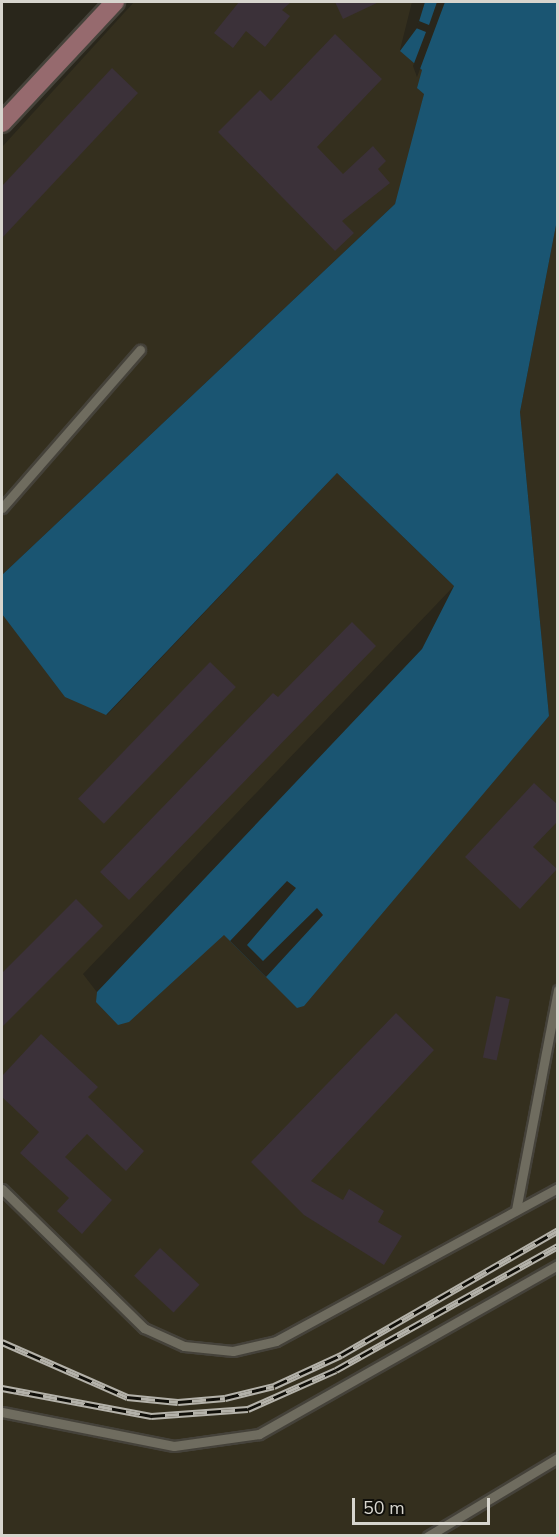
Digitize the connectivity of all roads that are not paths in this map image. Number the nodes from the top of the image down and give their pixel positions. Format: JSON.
{"nodes":[{"id":1,"x":115,"y":2,"type":"edge"},
{"id":2,"x":2,"y":123,"type":"edge"},
{"id":3,"x":140,"y":351,"type":"dead end"},
{"id":4,"x":2,"y":508,"type":"edge"},
{"id":5,"x":558,"y":990,"type":"edge"},
{"id":6,"x":2,"y":1188,"type":"edge"},
{"id":7,"x":558,"y":1188,"type":"edge"},
{"id":8,"x":516,"y":1210,"type":"junction"},
{"id":9,"x":558,"y":1265,"type":"edge"},
{"id":10,"x":2,"y":1412,"type":"edge"},
{"id":11,"x":558,"y":1458,"type":"edge"},
{"id":12,"x":428,"y":1536,"type":"edge"}],
"edges":[{"from":1,"to":2,"type":"main road"},
{"from":3,"to":4,"type":"lane"},
{"from":5,"to":8,"type":"lane"},
{"from":6,"to":8,"type":"lane"},
{"from":7,"to":8,"type":"lane"},
{"from":9,"to":10,"type":"lane"},
{"from":11,"to":12,"type":"lane"}]}
